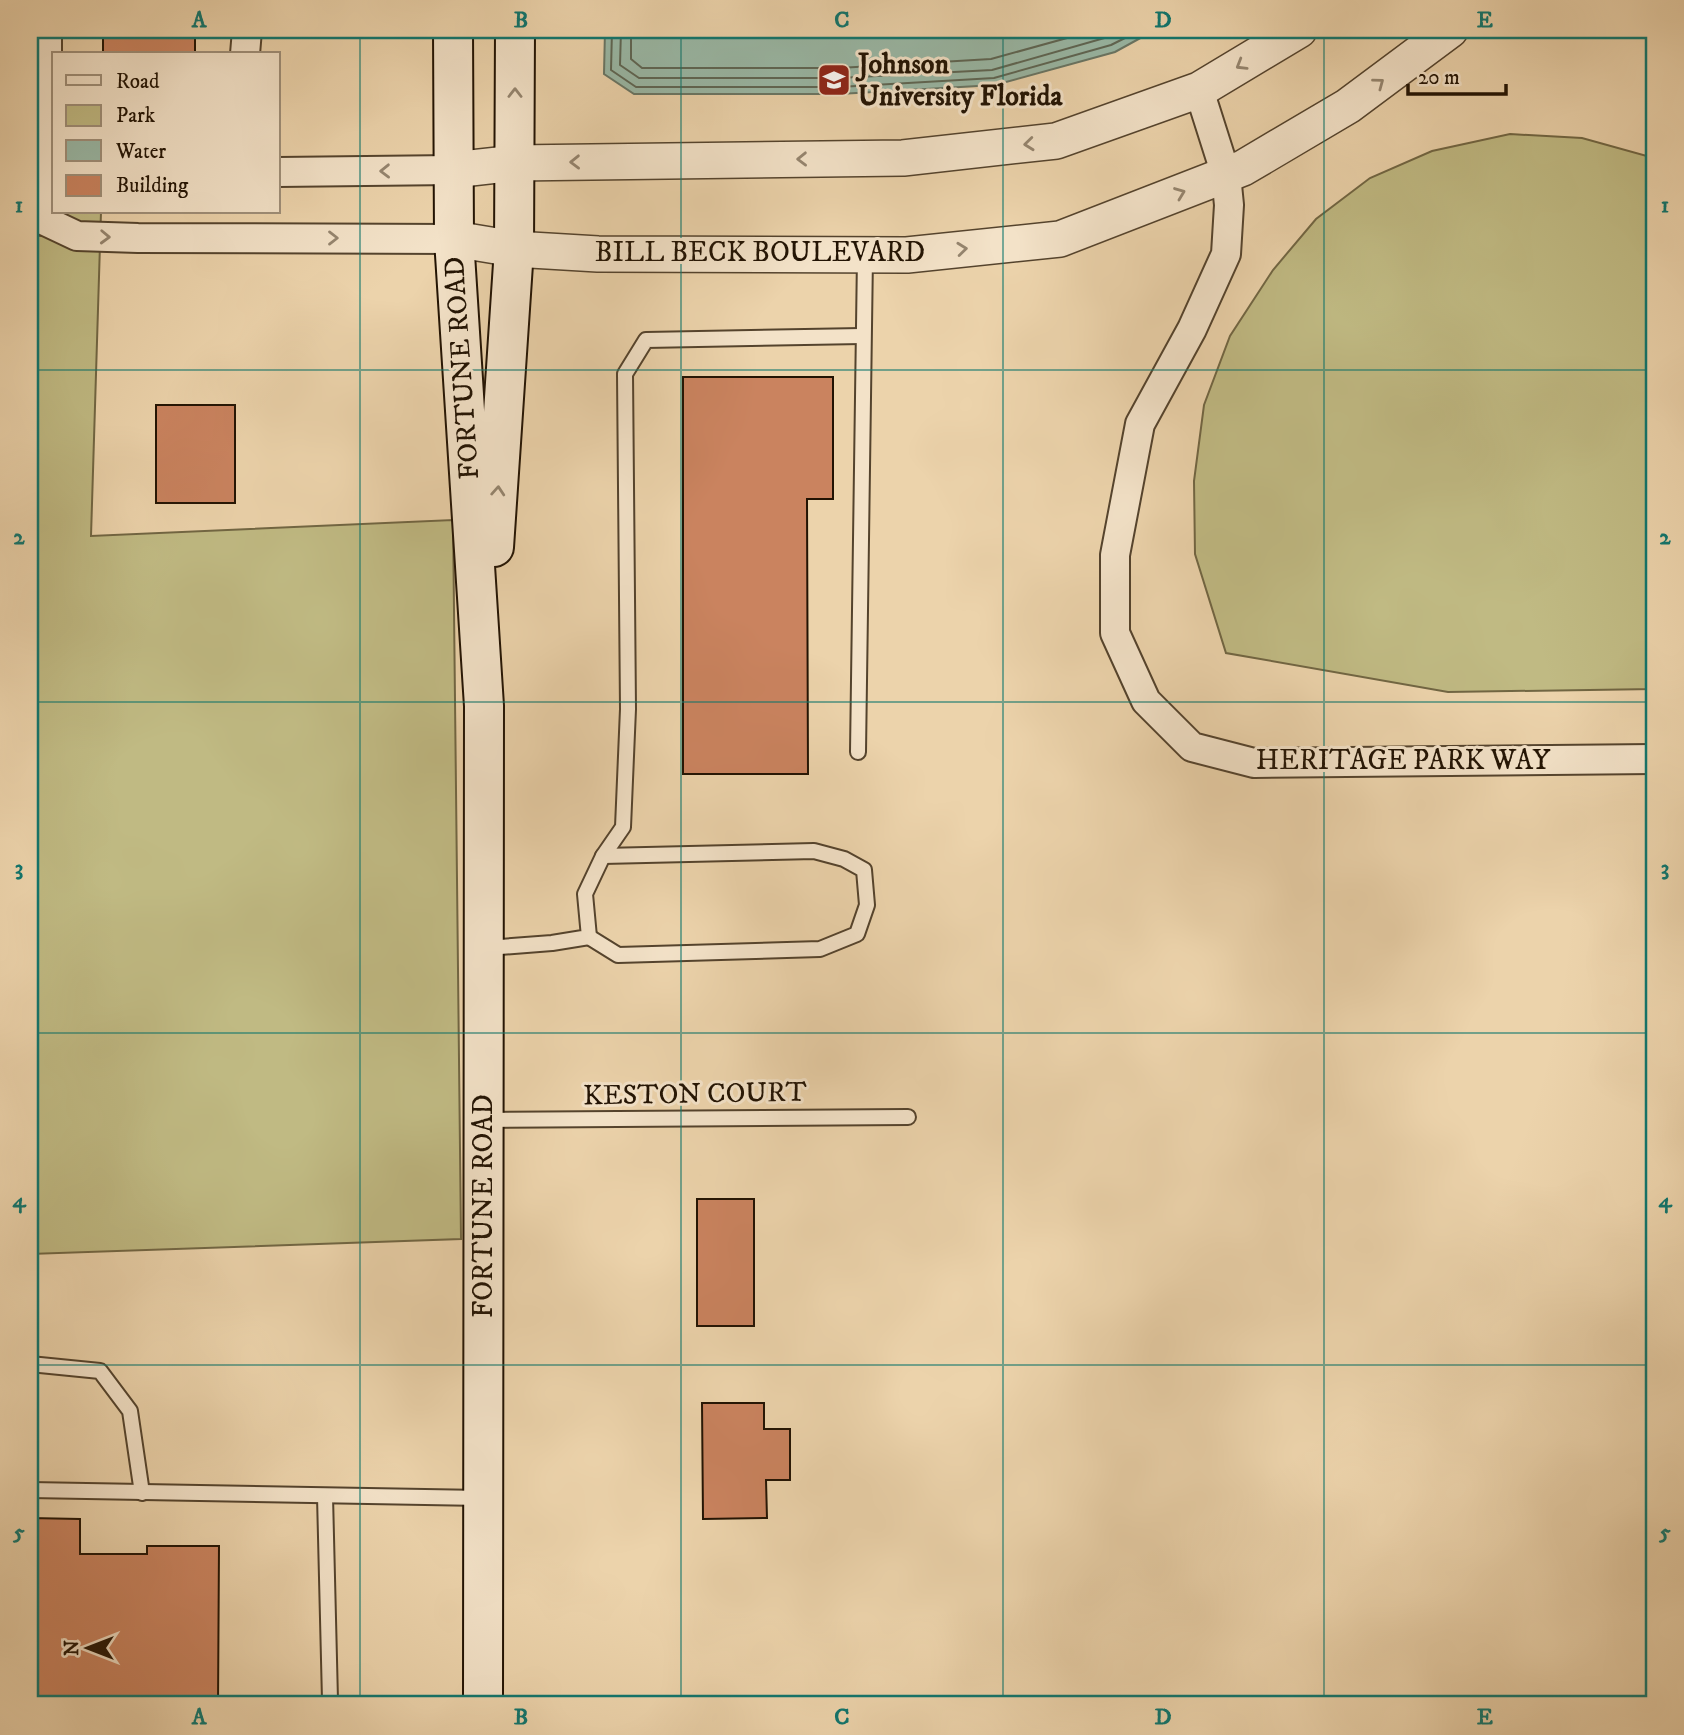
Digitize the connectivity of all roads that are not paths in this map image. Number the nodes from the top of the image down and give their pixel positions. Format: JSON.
{"nodes":[{"id":1,"x":47,"y":30,"type":"edge"},
{"id":2,"x":247,"y":30,"type":"edge"},
{"id":3,"x":453,"y":30,"type":"edge"},
{"id":4,"x":515,"y":30,"type":"edge"},
{"id":5,"x":1299,"y":30,"type":"edge"},
{"id":6,"x":1450,"y":30,"type":"edge"},
{"id":7,"x":245,"y":52,"type":"edge"},
{"id":8,"x":44,"y":88,"type":"edge"},
{"id":9,"x":1199,"y":90,"type":"junction"},
{"id":10,"x":515,"y":163,"type":"junction"},
{"id":11,"x":453,"y":170,"type":"junction"},
{"id":12,"x":280,"y":172,"type":"edge"},
{"id":13,"x":1226,"y":175,"type":"junction"},
{"id":14,"x":47,"y":211,"type":"edge"},
{"id":15,"x":454,"y":239,"type":"junction"},
{"id":16,"x":513,"y":249,"type":"junction"},
{"id":17,"x":865,"y":254,"type":"junction"},
{"id":18,"x":862,"y":336,"type":"junction"},
{"id":19,"x":484,"y":706,"type":"junction"},
{"id":20,"x":858,"y":752,"type":"dead end"},
{"id":21,"x":1654,"y":760,"type":"edge"},
{"id":22,"x":603,"y":856,"type":"junction"},
{"id":23,"x":589,"y":937,"type":"junction"},
{"id":24,"x":484,"y":948,"type":"junction"},
{"id":25,"x":908,"y":1116,"type":"dead end"},
{"id":26,"x":482,"y":1120,"type":"junction"},
{"id":27,"x":30,"y":1364,"type":"edge"},
{"id":28,"x":30,"y":1490,"type":"edge"},
{"id":29,"x":142,"y":1493,"type":"junction"},
{"id":30,"x":325,"y":1496,"type":"junction"},
{"id":31,"x":483,"y":1498,"type":"junction"},
{"id":32,"x":330,"y":1700,"type":"dead end"},
{"id":33,"x":483,"y":1705,"type":"edge"}],
"edges":[{"from":1,"to":8,"type":"street"},
{"from":2,"to":7,"type":"street"},
{"from":3,"to":11,"type":"main road","name":"FORTUNE ROAD"},
{"from":10,"to":4,"type":"main road","name":"FORTUNE ROAD","one_way":true},
{"from":5,"to":9,"type":"street","one_way":true},
{"from":13,"to":6,"type":"street","name":"BILL BECK BOULEVARD","one_way":true},
{"from":8,"to":14,"type":"street"},
{"from":9,"to":10,"type":"street","one_way":true},
{"from":9,"to":13,"type":"street","name":"HERITAGE PARK WAY"},
{"from":10,"to":11,"type":"street"},
{"from":10,"to":16,"type":"main road","name":"FORTUNE ROAD"},
{"from":11,"to":12,"type":"street","one_way":true},
{"from":11,"to":15,"type":"main road","name":"FORTUNE ROAD"},
{"from":17,"to":13,"type":"street","name":"BILL BECK BOULEVARD","one_way":true},
{"from":13,"to":21,"type":"street","name":"HERITAGE PARK WAY"},
{"from":14,"to":15,"type":"street","name":"BILL BECK BOULEVARD","one_way":true},
{"from":15,"to":16,"type":"street","name":"BILL BECK BOULEVARD"},
{"from":15,"to":19,"type":"main road","name":"FORTUNE ROAD"},
{"from":16,"to":17,"type":"street","name":"BILL BECK BOULEVARD"},
{"from":19,"to":16,"type":"main road","name":"FORTUNE ROAD","one_way":true},
{"from":17,"to":18,"type":"lane"},
{"from":18,"to":20,"type":"lane"},
{"from":18,"to":22,"type":"lane"},
{"from":19,"to":24,"type":"main road","name":"FORTUNE ROAD"},
{"from":22,"to":23,"type":"lane"},
{"from":22,"to":23,"type":"lane"},
{"from":23,"to":24,"type":"lane"},
{"from":24,"to":26,"type":"main road","name":"FORTUNE ROAD"},
{"from":25,"to":26,"type":"lane","name":"KESTON COURT"},
{"from":26,"to":31,"type":"main road","name":"FORTUNE ROAD"},
{"from":27,"to":29,"type":"lane"},
{"from":28,"to":29,"type":"lane"},
{"from":29,"to":30,"type":"lane"},
{"from":30,"to":31,"type":"lane"},
{"from":30,"to":32,"type":"lane"},
{"from":31,"to":33,"type":"main road","name":"FORTUNE ROAD"}]}
